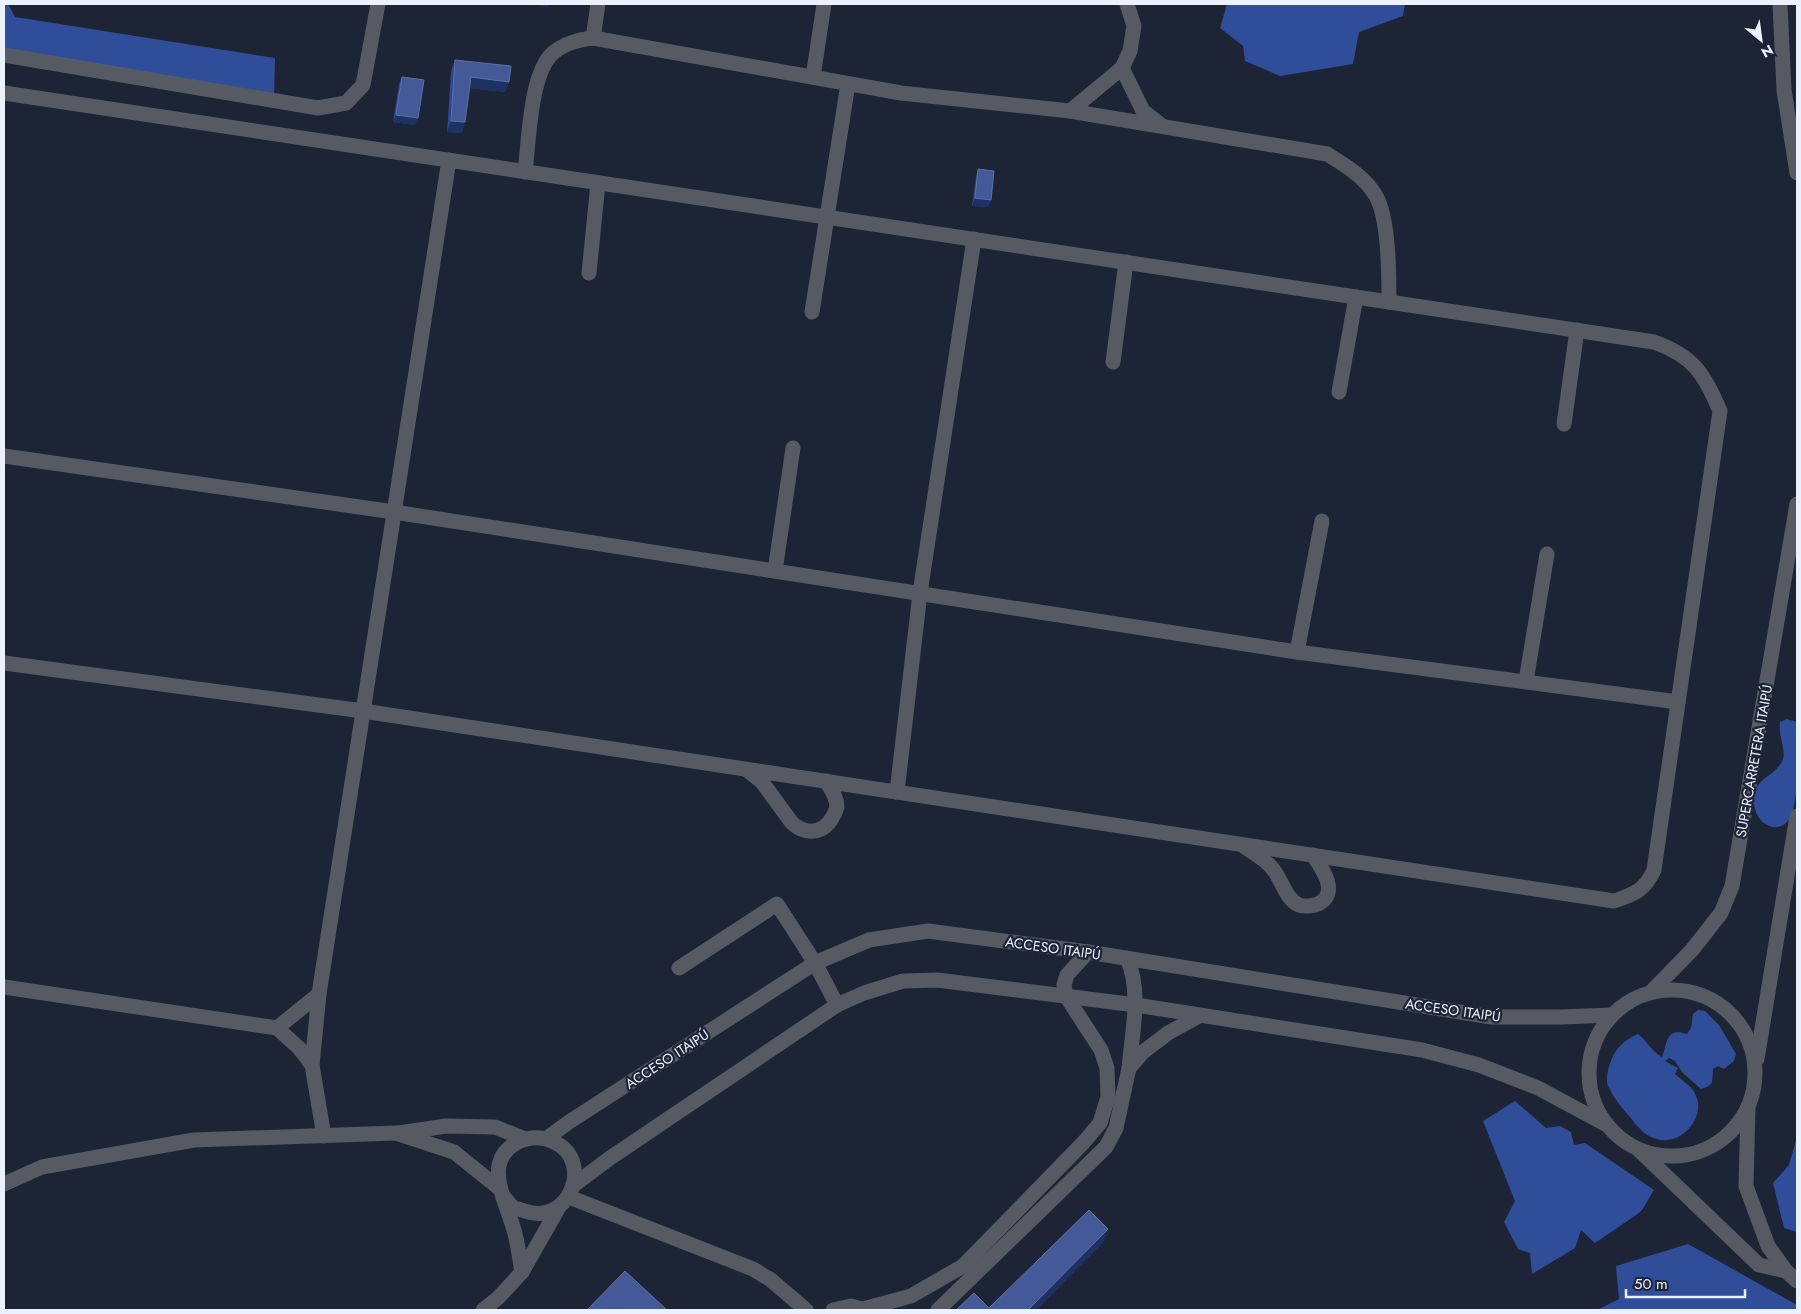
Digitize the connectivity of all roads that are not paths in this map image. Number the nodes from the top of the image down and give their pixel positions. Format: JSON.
{"nodes":[{"id":1,"x":378,"y":4,"type":"edge"},
{"id":2,"x":598,"y":4,"type":"edge"},
{"id":3,"x":824,"y":4,"type":"edge"},
{"id":4,"x":1127,"y":4,"type":"edge"},
{"id":5,"x":1780,"y":4,"type":"edge"},
{"id":6,"x":593,"y":38,"type":"junction"},
{"id":7,"x":4,"y":55,"type":"edge"},
{"id":8,"x":1122,"y":68,"type":"junction"},
{"id":9,"x":813,"y":77,"type":"junction"},
{"id":10,"x":848,"y":84,"type":"junction"},
{"id":11,"x":4,"y":93,"type":"edge"},
{"id":12,"x":1070,"y":111,"type":"junction"},
{"id":13,"x":1162,"y":126,"type":"junction"},
{"id":14,"x":449,"y":160,"type":"junction"},
{"id":15,"x":525,"y":172,"type":"junction"},
{"id":16,"x":1797,"y":173,"type":"edge"},
{"id":17,"x":598,"y":183,"type":"junction"},
{"id":18,"x":827,"y":217,"type":"junction"},
{"id":19,"x":974,"y":239,"type":"junction"},
{"id":20,"x":1126,"y":262,"type":"junction"},
{"id":21,"x":589,"y":273,"type":"dead end"},
{"id":22,"x":1356,"y":297,"type":"junction"},
{"id":23,"x":1388,"y":302,"type":"junction"},
{"id":24,"x":812,"y":312,"type":"dead end"},
{"id":25,"x":1577,"y":330,"type":"junction"},
{"id":26,"x":1113,"y":362,"type":"dead end"},
{"id":27,"x":1339,"y":392,"type":"dead end"},
{"id":28,"x":1564,"y":424,"type":"dead end"},
{"id":29,"x":793,"y":448,"type":"dead end"},
{"id":30,"x":4,"y":456,"type":"edge"},
{"id":31,"x":1797,"y":504,"type":"edge"},
{"id":32,"x":394,"y":512,"type":"junction"},
{"id":33,"x":1322,"y":521,"type":"dead end"},
{"id":34,"x":1547,"y":554,"type":"dead end"},
{"id":35,"x":775,"y":571,"type":"junction"},
{"id":36,"x":920,"y":594,"type":"junction"},
{"id":37,"x":1298,"y":652,"type":"junction"},
{"id":38,"x":4,"y":663,"type":"edge"},
{"id":39,"x":1526,"y":681,"type":"junction"},
{"id":40,"x":1678,"y":702,"type":"junction"},
{"id":41,"x":363,"y":711,"type":"junction"},
{"id":42,"x":748,"y":770,"type":"junction"},
{"id":43,"x":826,"y":782,"type":"junction"},
{"id":44,"x":897,"y":792,"type":"junction"},
{"id":45,"x":1797,"y":816,"type":"edge"},
{"id":46,"x":1239,"y":844,"type":"junction"},
{"id":47,"x":1312,"y":855,"type":"junction"},
{"id":48,"x":1088,"y":952,"type":"junction"},
{"id":49,"x":1127,"y":958,"type":"junction"},
{"id":50,"x":815,"y":963,"type":"junction"},
{"id":51,"x":679,"y":968,"type":"dead end"},
{"id":52,"x":4,"y":987,"type":"edge"},
{"id":53,"x":1651,"y":992,"type":"junction"},
{"id":54,"x":319,"y":994,"type":"junction"},
{"id":55,"x":1066,"y":996,"type":"junction"},
{"id":56,"x":837,"y":1005,"type":"junction"},
{"id":57,"x":1136,"y":1005,"type":"junction"},
{"id":58,"x":1612,"y":1015,"type":"junction"},
{"id":59,"x":1199,"y":1016,"type":"junction"},
{"id":60,"x":277,"y":1028,"type":"junction"},
{"id":61,"x":312,"y":1065,"type":"junction"},
{"id":62,"x":1129,"y":1068,"type":"junction"},
{"id":63,"x":1755,"y":1068,"type":"junction"},
{"id":64,"x":1748,"y":1107,"type":"junction"},
{"id":65,"x":1605,"y":1124,"type":"junction"},
{"id":66,"x":396,"y":1133,"type":"junction"},
{"id":67,"x":324,"y":1136,"type":"junction"},
{"id":68,"x":547,"y":1138,"type":"junction"},
{"id":69,"x":525,"y":1139,"type":"junction"},
{"id":70,"x":1638,"y":1149,"type":"junction"},
{"id":71,"x":4,"y":1184,"type":"edge"},
{"id":72,"x":502,"y":1193,"type":"junction"},
{"id":73,"x":567,"y":1196,"type":"junction"},
{"id":74,"x":522,"y":1272,"type":"junction"},
{"id":75,"x":1791,"y":1276,"type":"edge"},
{"id":76,"x":483,"y":1310,"type":"edge"},
{"id":77,"x":806,"y":1310,"type":"edge"},
{"id":78,"x":833,"y":1310,"type":"edge"},
{"id":79,"x":864,"y":1310,"type":"edge"},
{"id":80,"x":938,"y":1310,"type":"edge"}],
"edges":[{"from":1,"to":7,"type":"street"},
{"from":2,"to":6,"type":"street"},
{"from":3,"to":9,"type":"street"},
{"from":4,"to":8,"type":"street"},
{"from":5,"to":16,"type":"street"},
{"from":6,"to":9,"type":"street"},
{"from":6,"to":15,"type":"street"},
{"from":8,"to":12,"type":"street"},
{"from":8,"to":13,"type":"street"},
{"from":9,"to":10,"type":"street"},
{"from":10,"to":12,"type":"street"},
{"from":10,"to":18,"type":"street"},
{"from":11,"to":14,"type":"street"},
{"from":12,"to":13,"type":"street"},
{"from":13,"to":23,"type":"street"},
{"from":14,"to":15,"type":"street"},
{"from":14,"to":32,"type":"street"},
{"from":15,"to":17,"type":"street"},
{"from":17,"to":18,"type":"street"},
{"from":17,"to":21,"type":"street"},
{"from":18,"to":19,"type":"street"},
{"from":18,"to":24,"type":"street"},
{"from":19,"to":20,"type":"street"},
{"from":19,"to":36,"type":"street"},
{"from":20,"to":22,"type":"street"},
{"from":20,"to":26,"type":"street"},
{"from":22,"to":23,"type":"street"},
{"from":22,"to":27,"type":"street"},
{"from":23,"to":25,"type":"street"},
{"from":25,"to":28,"type":"street"},
{"from":25,"to":40,"type":"street"},
{"from":29,"to":35,"type":"street"},
{"from":30,"to":32,"type":"street"},
{"from":31,"to":53,"type":"street","name":"SUPERCARRETERA ITAIPÚ"},
{"from":32,"to":35,"type":"street"},
{"from":32,"to":41,"type":"street"},
{"from":33,"to":37,"type":"street"},
{"from":34,"to":39,"type":"street"},
{"from":35,"to":36,"type":"street"},
{"from":36,"to":37,"type":"street"},
{"from":36,"to":44,"type":"street"},
{"from":37,"to":39,"type":"street"},
{"from":38,"to":41,"type":"street"},
{"from":39,"to":40,"type":"street"},
{"from":40,"to":47,"type":"street"},
{"from":41,"to":42,"type":"street"},
{"from":41,"to":54,"type":"street"},
{"from":42,"to":43,"type":"street"},
{"from":42,"to":43,"type":"street"},
{"from":43,"to":44,"type":"street"},
{"from":44,"to":46,"type":"street"},
{"from":45,"to":63,"type":"street","name":"SUPERCARRETERA ITAIPÚ"},
{"from":46,"to":47,"type":"street"},
{"from":46,"to":47,"type":"street"},
{"from":48,"to":49,"type":"street","name":"ACCESO ITAIPÚ"},
{"from":48,"to":50,"type":"street","name":"ACCESO ITAIPÚ"},
{"from":48,"to":55,"type":"street"},
{"from":49,"to":57,"type":"street"},
{"from":49,"to":58,"type":"street","name":"ACCESO ITAIPÚ"},
{"from":50,"to":51,"type":"street"},
{"from":50,"to":56,"type":"street"},
{"from":50,"to":68,"type":"street","name":"ACCESO ITAIPÚ"},
{"from":52,"to":60,"type":"street"},
{"from":53,"to":58,"type":"street","name":"SUPERCARRETERA ITAIPÚ"},
{"from":53,"to":63,"type":"street","name":"SUPERCARRETERA ITAIPÚ"},
{"from":54,"to":60,"type":"street"},
{"from":54,"to":61,"type":"street"},
{"from":55,"to":56,"type":"street"},
{"from":55,"to":57,"type":"street"},
{"from":55,"to":79,"type":"street"},
{"from":56,"to":73,"type":"street"},
{"from":57,"to":59,"type":"street"},
{"from":57,"to":62,"type":"street"},
{"from":58,"to":65,"type":"street","name":"SUPERCARRETERA ITAIPÚ"},
{"from":59,"to":62,"type":"street"},
{"from":59,"to":65,"type":"street"},
{"from":60,"to":61,"type":"street"},
{"from":61,"to":67,"type":"street"},
{"from":62,"to":80,"type":"street"},
{"from":63,"to":64,"type":"street","name":"SUPERCARRETERA ITAIPÚ"},
{"from":64,"to":70,"type":"street","name":"SUPERCARRETERA ITAIPÚ"},
{"from":64,"to":75,"type":"street"},
{"from":65,"to":70,"type":"street","name":"SUPERCARRETERA ITAIPÚ"},
{"from":66,"to":67,"type":"street"},
{"from":66,"to":69,"type":"street"},
{"from":66,"to":72,"type":"street"},
{"from":67,"to":71,"type":"street"},
{"from":68,"to":69,"type":"street"},
{"from":68,"to":73,"type":"street"},
{"from":69,"to":72,"type":"street"},
{"from":70,"to":75,"type":"street"},
{"from":72,"to":73,"type":"street"},
{"from":72,"to":74,"type":"street"},
{"from":73,"to":74,"type":"street"},
{"from":73,"to":77,"type":"street"},
{"from":74,"to":76,"type":"street"},
{"from":78,"to":79,"type":"street"}]}
